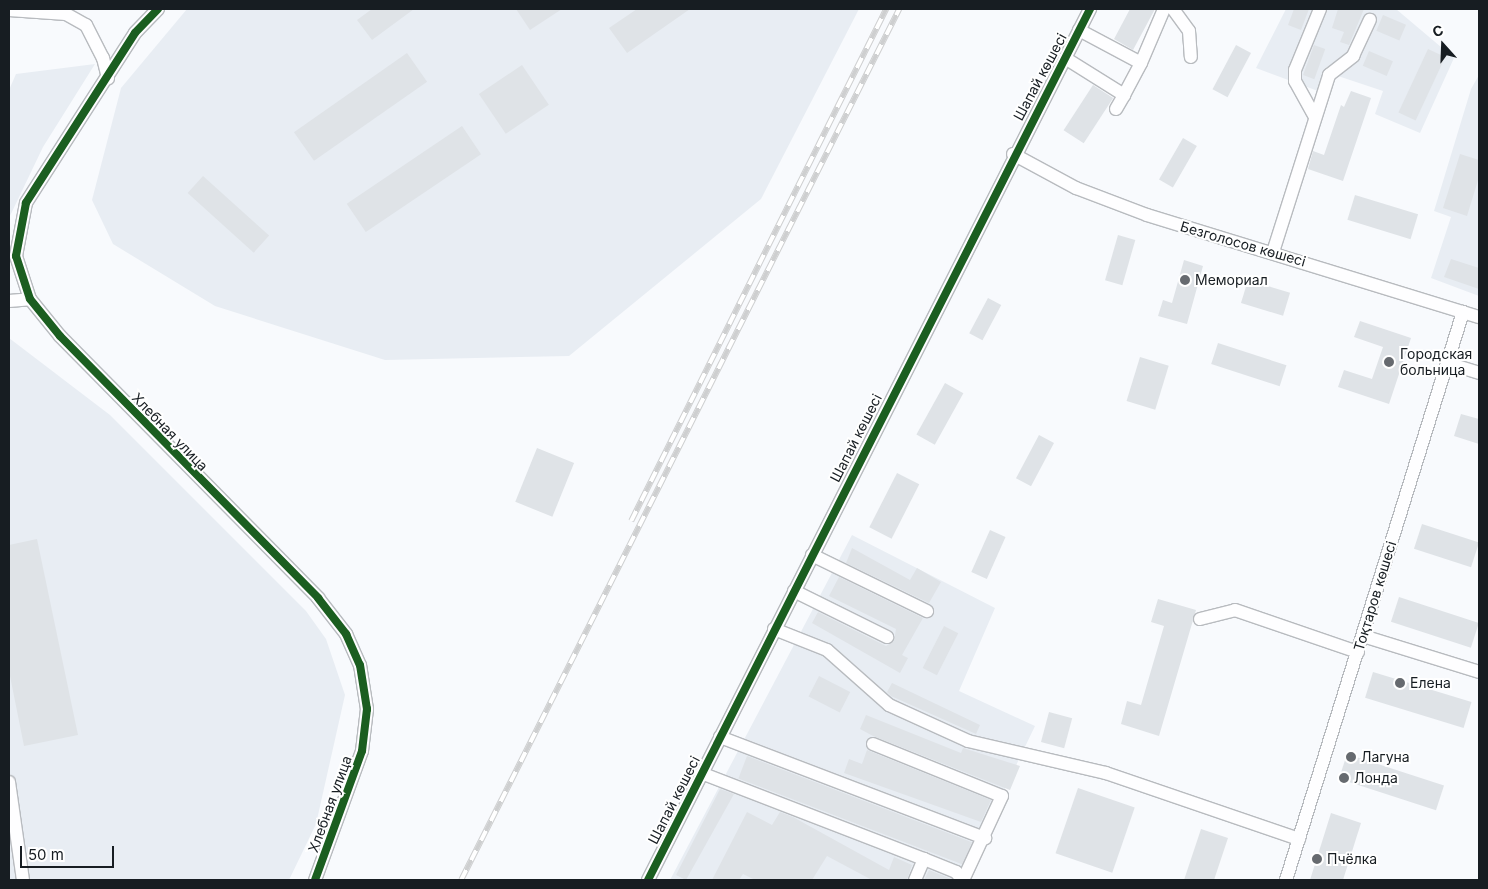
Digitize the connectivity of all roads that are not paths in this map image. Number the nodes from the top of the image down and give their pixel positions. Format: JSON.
{"nodes":[{"id":1,"x":158,"y":9,"type":"edge"},
{"id":2,"x":1090,"y":9,"type":"edge"},
{"id":3,"x":1164,"y":9,"type":"edge"},
{"id":4,"x":1173,"y":9,"type":"edge"},
{"id":5,"x":1320,"y":9,"type":"edge"},
{"id":6,"x":9,"y":10,"type":"edge"},
{"id":7,"x":1370,"y":20,"type":"dead end"},
{"id":8,"x":1079,"y":30,"type":"junction"},
{"id":9,"x":1191,"y":57,"type":"dead end"},
{"id":10,"x":1065,"y":58,"type":"junction"},
{"id":11,"x":1141,"y":64,"type":"junction"},
{"id":12,"x":108,"y":78,"type":"junction"},
{"id":13,"x":1124,"y":95,"type":"junction"},
{"id":14,"x":1116,"y":109,"type":"dead end"},
{"id":15,"x":1315,"y":117,"type":"junction"},
{"id":16,"x":1013,"y":154,"type":"junction"},
{"id":17,"x":1272,"y":252,"type":"junction"},
{"id":18,"x":30,"y":299,"type":"junction"},
{"id":19,"x":9,"y":301,"type":"edge"},
{"id":20,"x":1463,"y":312,"type":"junction"},
{"id":21,"x":1479,"y":317,"type":"edge"},
{"id":22,"x":1448,"y":363,"type":"junction"},
{"id":23,"x":1479,"y":373,"type":"edge"},
{"id":24,"x":812,"y":554,"type":"junction"},
{"id":25,"x":794,"y":591,"type":"junction"},
{"id":26,"x":926,"y":611,"type":"dead end"},
{"id":27,"x":1200,"y":619,"type":"dead end"},
{"id":28,"x":774,"y":629,"type":"junction"},
{"id":29,"x":1364,"y":636,"type":"junction"},
{"id":30,"x":887,"y":637,"type":"dead end"},
{"id":31,"x":1358,"y":652,"type":"junction"},
{"id":32,"x":1479,"y":672,"type":"edge"},
{"id":33,"x":720,"y":737,"type":"junction"},
{"id":34,"x":873,"y":744,"type":"dead end"},
{"id":35,"x":701,"y":773,"type":"junction"},
{"id":36,"x":9,"y":782,"type":"edge"},
{"id":37,"x":984,"y":838,"type":"junction"},
{"id":38,"x":1299,"y":839,"type":"junction"},
{"id":39,"x":924,"y":859,"type":"junction"},
{"id":40,"x":653,"y":878,"type":"edge"},
{"id":41,"x":23,"y":880,"type":"edge"},
{"id":42,"x":315,"y":880,"type":"edge"},
{"id":43,"x":915,"y":880,"type":"edge"},
{"id":44,"x":963,"y":880,"type":"edge"},
{"id":45,"x":1286,"y":880,"type":"edge"}],
"edges":[{"from":1,"to":12,"type":"street","name":"Хлебная улица"},
{"from":2,"to":8,"type":"street","name":"Шапай көшесі"},
{"from":3,"to":11,"type":"street"},
{"from":4,"to":9,"type":"street"},
{"from":5,"to":15,"type":"street"},
{"from":6,"to":12,"type":"street"},
{"from":7,"to":15,"type":"street"},
{"from":8,"to":10,"type":"street","name":"Шапай көшесі"},
{"from":8,"to":11,"type":"street"},
{"from":10,"to":13,"type":"street"},
{"from":10,"to":16,"type":"street","name":"Шапай көшесі"},
{"from":11,"to":13,"type":"street"},
{"from":12,"to":18,"type":"street","name":"Хлебная улица"},
{"from":13,"to":14,"type":"street"},
{"from":15,"to":17,"type":"street"},
{"from":16,"to":17,"type":"street","name":"Безголосов көшесі"},
{"from":16,"to":24,"type":"street","name":"Шапай көшесі"},
{"from":17,"to":20,"type":"street","name":"Безголосов көшесі"},
{"from":18,"to":19,"type":"street"},
{"from":18,"to":42,"type":"street","name":"Хлебная улица"},
{"from":20,"to":21,"type":"street","name":"Безголосов көшесі"},
{"from":20,"to":22,"type":"street","name":"Тоқтаров көшесі"},
{"from":22,"to":23,"type":"street"},
{"from":22,"to":29,"type":"street","name":"Тоқтаров көшесі"},
{"from":24,"to":25,"type":"street","name":"Шапай көшесі"},
{"from":24,"to":26,"type":"street"},
{"from":25,"to":28,"type":"street","name":"Шапай көшесі"},
{"from":25,"to":30,"type":"street"},
{"from":27,"to":31,"type":"street"},
{"from":28,"to":33,"type":"street","name":"Шапай көшесі"},
{"from":28,"to":38,"type":"street"},
{"from":29,"to":31,"type":"street","name":"Тоқтаров көшесі"},
{"from":29,"to":32,"type":"street"},
{"from":31,"to":38,"type":"street","name":"Тоқтаров көшесі"},
{"from":33,"to":35,"type":"street","name":"Шапай көшесі"},
{"from":33,"to":37,"type":"street"},
{"from":34,"to":37,"type":"street"},
{"from":35,"to":39,"type":"street"},
{"from":35,"to":40,"type":"street","name":"Шапай көшесі"},
{"from":36,"to":41,"type":"street"},
{"from":37,"to":44,"type":"street"},
{"from":38,"to":45,"type":"street","name":"Тоқтаров көшесі"},
{"from":39,"to":43,"type":"street"},
{"from":39,"to":44,"type":"street"}]}
